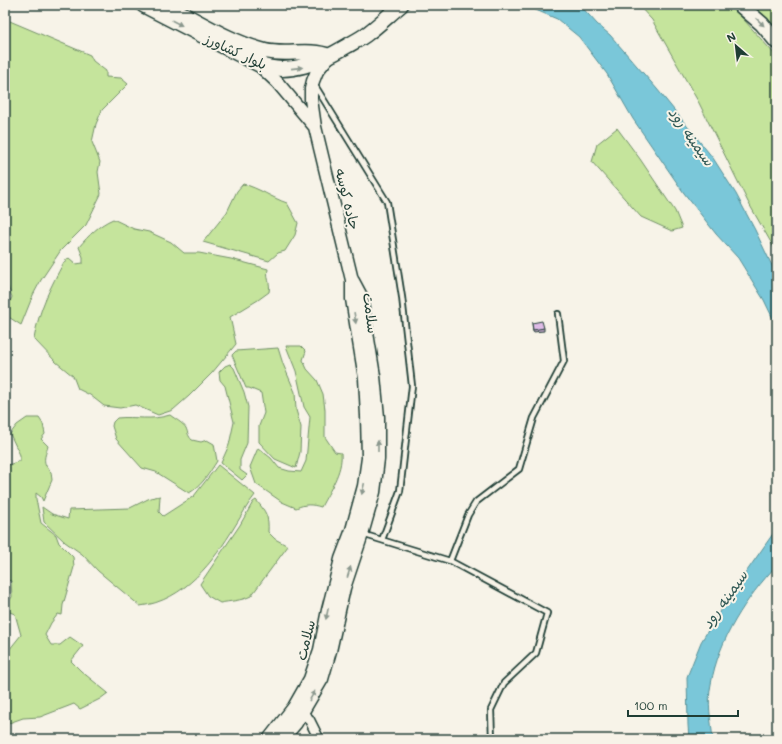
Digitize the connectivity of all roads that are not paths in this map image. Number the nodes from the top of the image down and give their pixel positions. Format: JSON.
{"nodes":[{"id":1,"x":143,"y":5,"type":"edge"},
{"id":2,"x":166,"y":5,"type":"edge"},
{"id":3,"x":401,"y":5,"type":"edge"},
{"id":4,"x":740,"y":5,"type":"edge"},
{"id":5,"x":777,"y":42,"type":"edge"},
{"id":6,"x":263,"y":50,"type":"junction"},
{"id":7,"x":329,"y":56,"type":"junction"},
{"id":8,"x":258,"y":64,"type":"junction"},
{"id":9,"x":313,"y":81,"type":"junction"},
{"id":10,"x":315,"y":127,"type":"junction"},
{"id":11,"x":352,"y":280,"type":"joint"},
{"id":12,"x":558,"y":314,"type":"dead end"},
{"id":13,"x":357,"y":532,"type":"junction"},
{"id":14,"x":382,"y":540,"type":"junction"},
{"id":15,"x":450,"y":561,"type":"junction"},
{"id":16,"x":298,"y":710,"type":"junction"},
{"id":17,"x":269,"y":739,"type":"edge"},
{"id":18,"x":282,"y":739,"type":"edge"},
{"id":19,"x":319,"y":739,"type":"edge"},
{"id":20,"x":492,"y":739,"type":"edge"}],
"edges":[{"from":1,"to":8,"type":"main road","name":"بلوار کشاورز","one_way":true},
{"from":2,"to":6,"type":"main road","name":"بلوار کشاورز"},
{"from":3,"to":7,"type":"main road"},
{"from":4,"to":5,"type":"main road","one_way":true},
{"from":6,"to":7,"type":"main road","name":"بلوار کشاورز"},
{"from":6,"to":8,"type":"main road"},
{"from":8,"to":7,"type":"main road","name":"بلوار کشاورز","one_way":true},
{"from":7,"to":9,"type":"main road","name":"جاده کوسه"},
{"from":8,"to":10,"type":"main road","name":"جاده کوسه"},
{"from":9,"to":10,"type":"main road","name":"جاده کوسه"},
{"from":9,"to":14,"type":"lane"},
{"from":10,"to":11,"type":"main road","name":"جاده کوسه"},
{"from":11,"to":13,"type":"main road","name":"سلامت"},
{"from":12,"to":15,"type":"lane"},
{"from":13,"to":14,"type":"lane"},
{"from":13,"to":16,"type":"main road","name":"سلامت"},
{"from":14,"to":15,"type":"lane"},
{"from":15,"to":20,"type":"lane"},
{"from":16,"to":17,"type":"main road","name":"سلامت"},
{"from":16,"to":18,"type":"main road","name":"سلامت"},
{"from":16,"to":19,"type":"street"}]}
